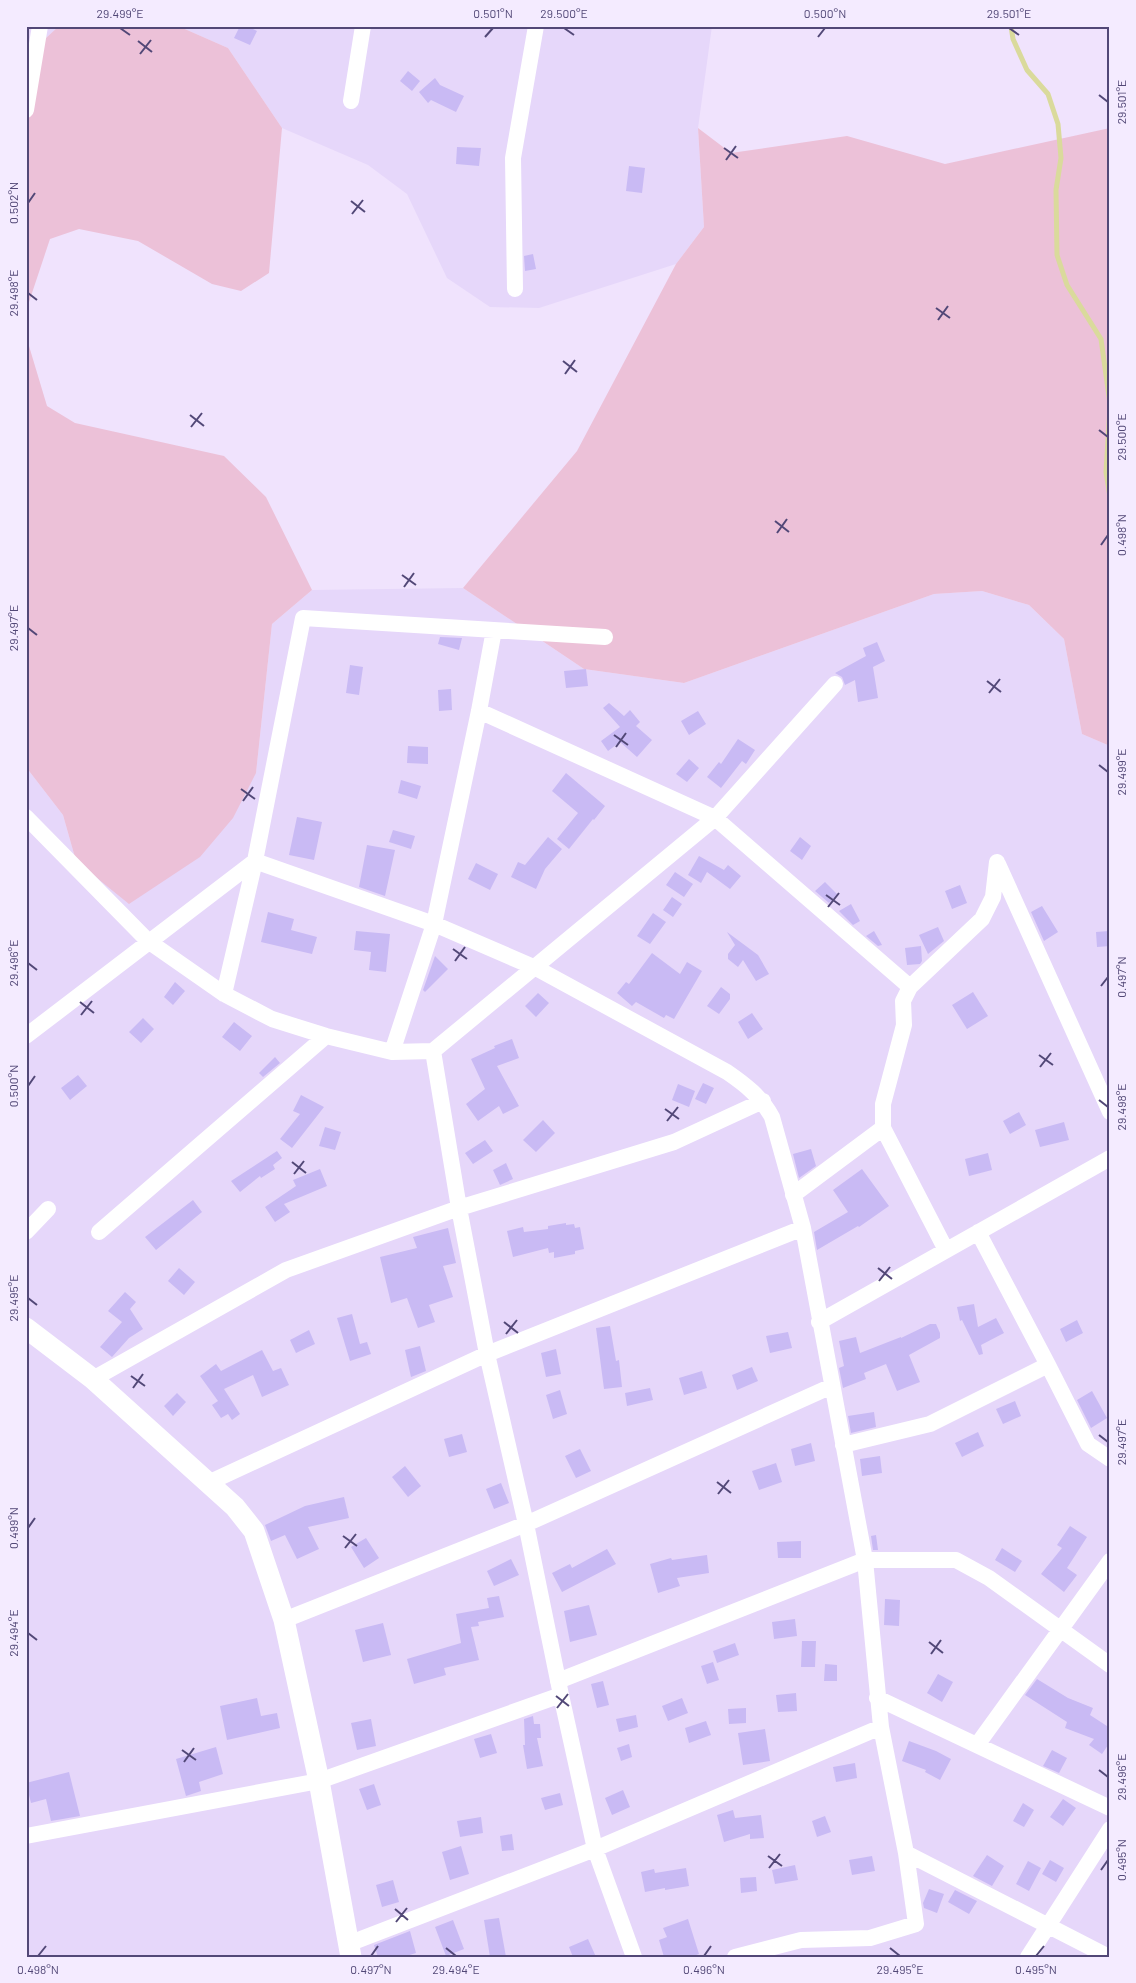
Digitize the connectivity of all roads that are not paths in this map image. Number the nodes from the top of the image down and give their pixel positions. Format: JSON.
{"nodes":[{"id":1,"x":40,"y":26,"type":"edge"},
{"id":2,"x":363,"y":26,"type":"edge"},
{"id":3,"x":536,"y":26,"type":"edge"},
{"id":4,"x":351,"y":101,"type":"dead end"},
{"id":5,"x":26,"y":110,"type":"edge"},
{"id":6,"x":515,"y":289,"type":"dead end"},
{"id":7,"x":494,"y":630,"type":"junction"},
{"id":8,"x":605,"y":637,"type":"dead end"},
{"id":9,"x":835,"y":684,"type":"dead end"},
{"id":10,"x":479,"y":711,"type":"junction"},
{"id":11,"x":715,"y":818,"type":"junction"},
{"id":12,"x":30,"y":828,"type":"edge"},
{"id":13,"x":255,"y":861,"type":"junction"},
{"id":14,"x":434,"y":924,"type":"junction"},
{"id":15,"x":148,"y":942,"type":"junction"},
{"id":16,"x":536,"y":968,"type":"junction"},
{"id":17,"x":910,"y":987,"type":"junction"},
{"id":18,"x":224,"y":994,"type":"junction"},
{"id":19,"x":26,"y":1036,"type":"edge"},
{"id":20,"x":326,"y":1036,"type":"junction"},
{"id":21,"x":433,"y":1051,"type":"junction"},
{"id":22,"x":392,"y":1052,"type":"junction"},
{"id":23,"x":763,"y":1101,"type":"junction"},
{"id":24,"x":1110,"y":1112,"type":"edge"},
{"id":25,"x":883,"y":1128,"type":"junction"},
{"id":26,"x":1110,"y":1158,"type":"edge"},
{"id":27,"x":793,"y":1195,"type":"junction"},
{"id":28,"x":459,"y":1208,"type":"junction"},
{"id":29,"x":48,"y":1210,"type":"dead end"},
{"id":30,"x":803,"y":1228,"type":"junction"},
{"id":31,"x":26,"y":1232,"type":"edge"},
{"id":32,"x":100,"y":1232,"type":"dead end"},
{"id":33,"x":978,"y":1232,"type":"junction"},
{"id":34,"x":946,"y":1250,"type":"junction"},
{"id":35,"x":819,"y":1322,"type":"junction"},
{"id":36,"x":26,"y":1328,"type":"edge"},
{"id":37,"x":486,"y":1354,"type":"junction"},
{"id":38,"x":1048,"y":1365,"type":"junction"},
{"id":39,"x":92,"y":1379,"type":"junction"},
{"id":40,"x":832,"y":1386,"type":"junction"},
{"id":41,"x":843,"y":1445,"type":"junction"},
{"id":42,"x":1110,"y":1459,"type":"edge"},
{"id":43,"x":208,"y":1483,"type":"junction"},
{"id":44,"x":526,"y":1524,"type":"junction"},
{"id":45,"x":865,"y":1560,"type":"junction"},
{"id":46,"x":1110,"y":1561,"type":"edge"},
{"id":47,"x":284,"y":1620,"type":"junction"},
{"id":48,"x":1060,"y":1630,"type":"junction"},
{"id":49,"x":1110,"y":1666,"type":"edge"},
{"id":50,"x":559,"y":1688,"type":"junction"},
{"id":51,"x":877,"y":1698,"type":"junction"},
{"id":52,"x":881,"y":1727,"type":"junction"},
{"id":53,"x":977,"y":1745,"type":"junction"},
{"id":54,"x":319,"y":1781,"type":"junction"},
{"id":55,"x":1110,"y":1808,"type":"edge"},
{"id":56,"x":1110,"y":1829,"type":"edge"},
{"id":57,"x":26,"y":1836,"type":"edge"},
{"id":58,"x":595,"y":1849,"type":"junction"},
{"id":59,"x":906,"y":1853,"type":"junction"},
{"id":60,"x":1048,"y":1925,"type":"junction"},
{"id":61,"x":349,"y":1950,"type":"edge"},
{"id":62,"x":634,"y":1957,"type":"edge"},
{"id":63,"x":735,"y":1957,"type":"edge"},
{"id":64,"x":1028,"y":1957,"type":"edge"},
{"id":65,"x":1109,"y":1957,"type":"edge"}],
"edges":[{"from":1,"to":5,"type":"street"},
{"from":2,"to":4,"type":"street"},
{"from":3,"to":6,"type":"street"},
{"from":7,"to":8,"type":"street"},
{"from":7,"to":10,"type":"street"},
{"from":7,"to":13,"type":"street"},
{"from":9,"to":11,"type":"street"},
{"from":10,"to":11,"type":"street"},
{"from":10,"to":14,"type":"street"},
{"from":11,"to":16,"type":"street"},
{"from":11,"to":17,"type":"street"},
{"from":12,"to":15,"type":"street"},
{"from":13,"to":14,"type":"street"},
{"from":13,"to":15,"type":"street"},
{"from":13,"to":18,"type":"street"},
{"from":14,"to":16,"type":"street"},
{"from":14,"to":22,"type":"street"},
{"from":15,"to":18,"type":"street"},
{"from":15,"to":19,"type":"street"},
{"from":16,"to":21,"type":"street"},
{"from":16,"to":23,"type":"street"},
{"from":17,"to":24,"type":"street"},
{"from":17,"to":25,"type":"street"},
{"from":18,"to":20,"type":"street"},
{"from":20,"to":22,"type":"street"},
{"from":20,"to":32,"type":"street"},
{"from":21,"to":22,"type":"street"},
{"from":21,"to":28,"type":"street"},
{"from":23,"to":27,"type":"street"},
{"from":23,"to":28,"type":"street"},
{"from":25,"to":27,"type":"street"},
{"from":25,"to":34,"type":"street"},
{"from":26,"to":33,"type":"street"},
{"from":27,"to":30,"type":"street"},
{"from":28,"to":37,"type":"street"},
{"from":28,"to":39,"type":"street"},
{"from":29,"to":31,"type":"street"},
{"from":30,"to":35,"type":"street"},
{"from":30,"to":37,"type":"street"},
{"from":33,"to":34,"type":"street"},
{"from":33,"to":38,"type":"street"},
{"from":34,"to":35,"type":"street"},
{"from":35,"to":40,"type":"street"},
{"from":36,"to":39,"type":"street"},
{"from":37,"to":43,"type":"street"},
{"from":37,"to":44,"type":"street"},
{"from":38,"to":41,"type":"street"},
{"from":38,"to":42,"type":"street"},
{"from":39,"to":43,"type":"street"},
{"from":40,"to":41,"type":"street"},
{"from":40,"to":44,"type":"street"},
{"from":41,"to":45,"type":"street"},
{"from":43,"to":47,"type":"street"},
{"from":44,"to":47,"type":"street"},
{"from":44,"to":50,"type":"street"},
{"from":45,"to":48,"type":"street"},
{"from":45,"to":50,"type":"street"},
{"from":45,"to":51,"type":"street"},
{"from":46,"to":48,"type":"street"},
{"from":47,"to":54,"type":"street"},
{"from":48,"to":49,"type":"street"},
{"from":48,"to":53,"type":"street"},
{"from":50,"to":54,"type":"street"},
{"from":50,"to":58,"type":"street"},
{"from":51,"to":52,"type":"street"},
{"from":51,"to":53,"type":"street"},
{"from":52,"to":58,"type":"street"},
{"from":52,"to":59,"type":"street"},
{"from":53,"to":55,"type":"street"},
{"from":54,"to":57,"type":"street"},
{"from":54,"to":61,"type":"street"},
{"from":56,"to":60,"type":"street"},
{"from":58,"to":61,"type":"street"},
{"from":58,"to":62,"type":"street"},
{"from":59,"to":60,"type":"street"},
{"from":59,"to":63,"type":"street"},
{"from":60,"to":64,"type":"street"},
{"from":60,"to":65,"type":"street"}]}
